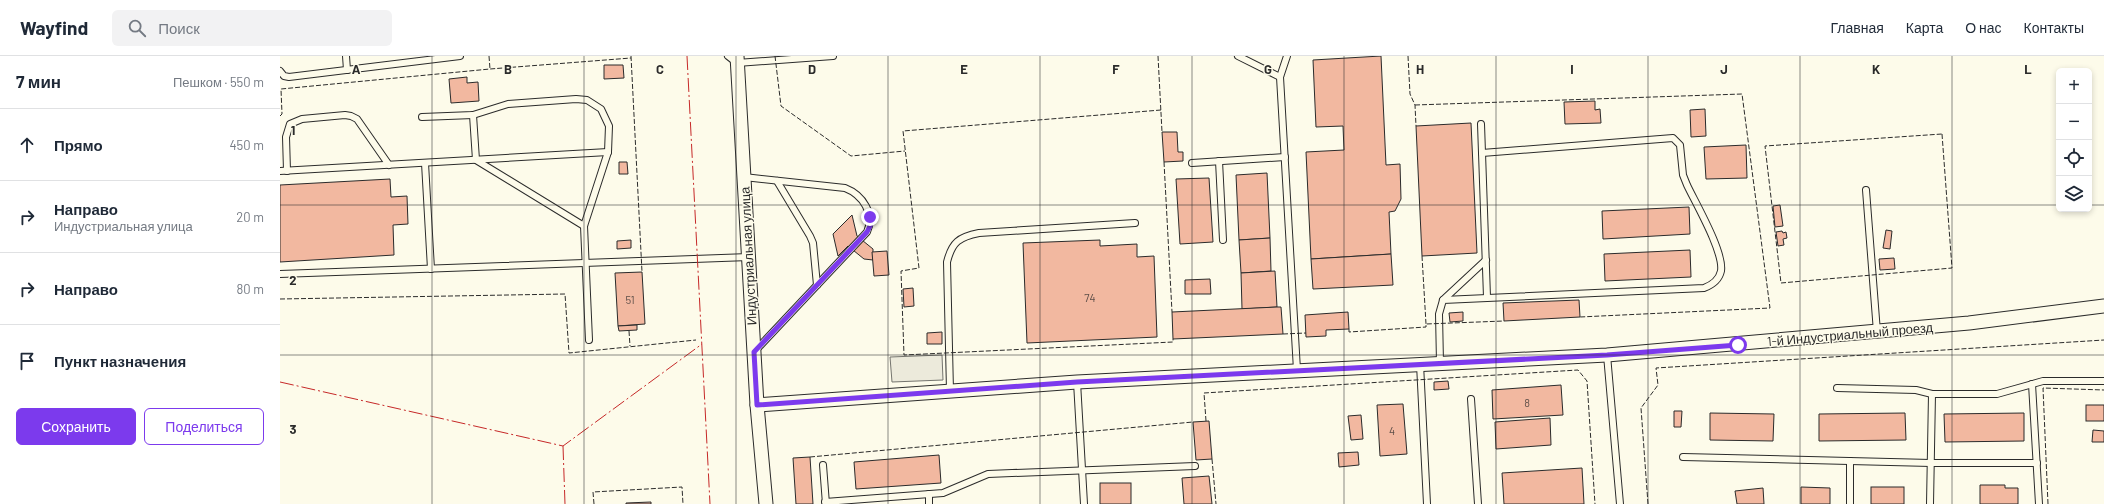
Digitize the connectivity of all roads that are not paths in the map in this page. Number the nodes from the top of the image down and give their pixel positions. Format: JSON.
{"nodes":[{"id":1,"x":346,"y":56,"type":"edge"},
{"id":2,"x":404,"y":56,"type":"edge"},
{"id":3,"x":460,"y":56,"type":"edge"},
{"id":4,"x":833,"y":56,"type":"edge"},
{"id":5,"x":1238,"y":56,"type":"edge"},
{"id":6,"x":1287,"y":56,"type":"edge"},
{"id":7,"x":734,"y":58,"type":"edge"},
{"id":8,"x":405,"y":63,"type":"junction"},
{"id":9,"x":347,"y":70,"type":"junction"},
{"id":10,"x":280,"y":71,"type":"edge"},
{"id":11,"x":1280,"y":77,"type":"junction"},
{"id":12,"x":473,"y":115,"type":"junction"},
{"id":13,"x":422,"y":117,"type":"dead end"},
{"id":14,"x":1481,"y":124,"type":"dead end"},
{"id":15,"x":608,"y":152,"type":"junction"},
{"id":16,"x":1482,"y":153,"type":"junction"},
{"id":17,"x":1285,"y":157,"type":"junction"},
{"id":18,"x":476,"y":160,"type":"junction"},
{"id":19,"x":1219,"y":161,"type":"junction"},
{"id":20,"x":425,"y":163,"type":"junction"},
{"id":21,"x":1192,"y":163,"type":"dead end"},
{"id":22,"x":389,"y":165,"type":"junction"},
{"id":23,"x":280,"y":171,"type":"edge"},
{"id":24,"x":287,"y":171,"type":"junction"},
{"id":25,"x":744,"y":177,"type":"junction"},
{"id":26,"x":777,"y":181,"type":"junction"},
{"id":27,"x":1866,"y":190,"type":"dead end"},
{"id":28,"x":1135,"y":223,"type":"dead end"},
{"id":29,"x":584,"y":226,"type":"junction"},
{"id":30,"x":1223,"y":240,"type":"dead end"},
{"id":31,"x":748,"y":256,"type":"junction"},
{"id":32,"x":1486,"y":260,"type":"junction"},
{"id":33,"x":584,"y":263,"type":"junction"},
{"id":34,"x":431,"y":269,"type":"junction"},
{"id":35,"x":280,"y":274,"type":"edge"},
{"id":36,"x":817,"y":285,"type":"junction"},
{"id":37,"x":1487,"y":298,"type":"junction"},
{"id":38,"x":1443,"y":300,"type":"junction"},
{"id":39,"x":2104,"y":306,"type":"edge"},
{"id":40,"x":1877,"y":332,"type":"junction"},
{"id":41,"x":589,"y":340,"type":"dead end"},
{"id":42,"x":754,"y":352,"type":"junction"},
{"id":43,"x":1607,"y":355,"type":"junction"},
{"id":44,"x":1440,"y":363,"type":"junction"},
{"id":45,"x":1420,"y":364,"type":"junction"},
{"id":46,"x":1297,"y":370,"type":"junction"},
{"id":47,"x":2104,"y":381,"type":"edge"},
{"id":48,"x":1077,"y":382,"type":"junction"},
{"id":49,"x":2032,"y":384,"type":"junction"},
{"id":50,"x":1837,"y":388,"type":"dead end"},
{"id":51,"x":950,"y":391,"type":"junction"},
{"id":52,"x":1932,"y":394,"type":"junction"},
{"id":53,"x":1471,"y":398,"type":"dead end"},
{"id":54,"x":757,"y":405,"type":"junction"},
{"id":55,"x":1683,"y":457,"type":"dead end"},
{"id":56,"x":1850,"y":461,"type":"junction"},
{"id":57,"x":2037,"y":462,"type":"junction"},
{"id":58,"x":1931,"y":463,"type":"junction"},
{"id":59,"x":823,"y":465,"type":"dead end"},
{"id":60,"x":1195,"y":466,"type":"dead end"},
{"id":61,"x":1082,"y":471,"type":"junction"},
{"id":62,"x":929,"y":494,"type":"junction"},
{"id":63,"x":880,"y":501,"type":"edge"},
{"id":64,"x":826,"y":503,"type":"edge"},
{"id":65,"x":766,"y":504,"type":"edge"},
{"id":66,"x":929,"y":504,"type":"edge"},
{"id":67,"x":1084,"y":504,"type":"edge"},
{"id":68,"x":1427,"y":504,"type":"edge"},
{"id":69,"x":1478,"y":504,"type":"edge"},
{"id":70,"x":1620,"y":504,"type":"edge"},
{"id":71,"x":1850,"y":504,"type":"edge"},
{"id":72,"x":1930,"y":504,"type":"edge"},
{"id":73,"x":2039,"y":504,"type":"edge"}],
"edges":[{"from":1,"to":9,"type":"lane"},
{"from":2,"to":8,"type":"lane"},
{"from":3,"to":8,"type":"lane"},
{"from":4,"to":7,"type":"lane"},
{"from":5,"to":11,"type":"lane"},
{"from":6,"to":11,"type":"lane"},
{"from":7,"to":25,"type":"street","name":"Индустриальная улица"},
{"from":8,"to":9,"type":"lane"},
{"from":9,"to":10,"type":"lane"},
{"from":11,"to":17,"type":"lane"},
{"from":12,"to":13,"type":"lane"},
{"from":12,"to":15,"type":"lane"},
{"from":12,"to":18,"type":"lane"},
{"from":14,"to":16,"type":"lane"},
{"from":15,"to":18,"type":"lane"},
{"from":15,"to":29,"type":"lane"},
{"from":16,"to":32,"type":"lane"},
{"from":16,"to":37,"type":"lane"},
{"from":17,"to":19,"type":"lane"},
{"from":17,"to":46,"type":"lane"},
{"from":18,"to":20,"type":"lane"},
{"from":18,"to":29,"type":"lane"},
{"from":19,"to":21,"type":"lane"},
{"from":19,"to":30,"type":"lane"},
{"from":20,"to":22,"type":"lane"},
{"from":20,"to":34,"type":"lane"},
{"from":22,"to":24,"type":"lane"},
{"from":22,"to":24,"type":"lane"},
{"from":23,"to":24,"type":"lane"},
{"from":25,"to":26,"type":"lane"},
{"from":25,"to":31,"type":"street","name":"Индустриальная улица"},
{"from":26,"to":36,"type":"lane"},
{"from":26,"to":36,"type":"lane"},
{"from":27,"to":40,"type":"lane"},
{"from":28,"to":51,"type":"lane"},
{"from":29,"to":33,"type":"lane"},
{"from":31,"to":33,"type":"lane"},
{"from":31,"to":42,"type":"street","name":"Индустриальная улица"},
{"from":32,"to":37,"type":"lane"},
{"from":32,"to":38,"type":"lane"},
{"from":33,"to":34,"type":"lane"},
{"from":33,"to":41,"type":"lane"},
{"from":34,"to":35,"type":"lane"},
{"from":36,"to":42,"type":"lane"},
{"from":37,"to":38,"type":"lane"},
{"from":38,"to":44,"type":"lane"},
{"from":39,"to":40,"type":"street","name":"1-й Индустриальный проезд"},
{"from":40,"to":43,"type":"street","name":"1-й Индустриальный проезд"},
{"from":42,"to":54,"type":"street","name":"Индустриальная улица"},
{"from":43,"to":44,"type":"street","name":"1-й Индустриальный проезд"},
{"from":43,"to":70,"type":"lane"},
{"from":44,"to":45,"type":"street","name":"1-й Индустриальный проезд"},
{"from":45,"to":46,"type":"street","name":"1-й Индустриальный проезд"},
{"from":45,"to":68,"type":"lane"},
{"from":46,"to":48,"type":"street","name":"1-й Индустриальный проезд"},
{"from":47,"to":49,"type":"lane"},
{"from":48,"to":51,"type":"street","name":"1-й Индустриальный проезд"},
{"from":48,"to":61,"type":"lane"},
{"from":49,"to":52,"type":"lane"},
{"from":49,"to":57,"type":"lane"},
{"from":50,"to":52,"type":"lane"},
{"from":51,"to":54,"type":"street","name":"1-й Индустриальный проезд"},
{"from":52,"to":58,"type":"lane"},
{"from":53,"to":69,"type":"lane"},
{"from":54,"to":65,"type":"street","name":"Индустриальная улица"},
{"from":55,"to":56,"type":"lane"},
{"from":56,"to":58,"type":"lane"},
{"from":56,"to":71,"type":"lane"},
{"from":57,"to":58,"type":"lane"},
{"from":57,"to":73,"type":"lane"},
{"from":58,"to":72,"type":"lane"},
{"from":59,"to":64,"type":"lane"},
{"from":60,"to":61,"type":"lane"},
{"from":61,"to":62,"type":"lane"},
{"from":61,"to":67,"type":"lane"},
{"from":62,"to":63,"type":"lane"},
{"from":62,"to":66,"type":"lane"},
{"from":63,"to":64,"type":"lane"}]}
